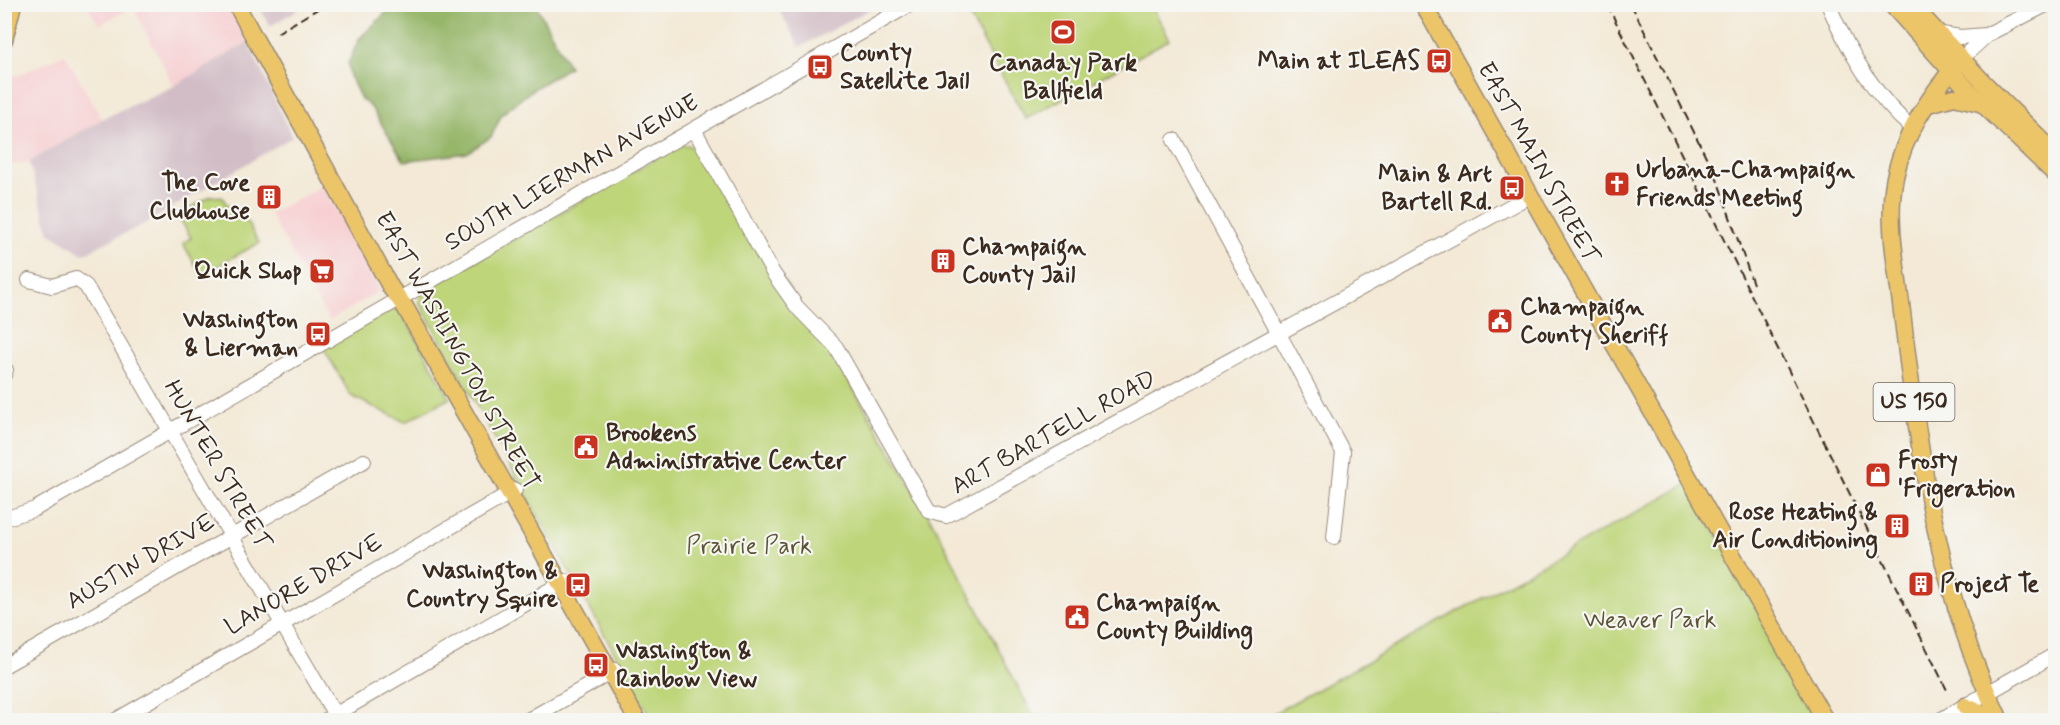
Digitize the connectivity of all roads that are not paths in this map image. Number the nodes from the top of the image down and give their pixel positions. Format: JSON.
{"nodes":[{"id":1,"x":13,"y":4,"type":"edge"},
{"id":2,"x":236,"y":4,"type":"edge"},
{"id":3,"x":242,"y":4,"type":"edge"},
{"id":4,"x":911,"y":4,"type":"edge"},
{"id":5,"x":1423,"y":4,"type":"edge"},
{"id":6,"x":1828,"y":4,"type":"edge"},
{"id":7,"x":1891,"y":4,"type":"edge"},
{"id":8,"x":1911,"y":4,"type":"edge"},
{"id":9,"x":2048,"y":4,"type":"edge"},
{"id":10,"x":1936,"y":33,"type":"junction"},
{"id":11,"x":1988,"y":34,"type":"junction"},
{"id":12,"x":4,"y":40,"type":"edge"},
{"id":13,"x":1956,"y":65,"type":"junction"},
{"id":14,"x":1980,"y":103,"type":"junction"},
{"id":15,"x":1928,"y":104,"type":"junction"},
{"id":16,"x":694,"y":129,"type":"junction"},
{"id":17,"x":1913,"y":129,"type":"junction"},
{"id":18,"x":1174,"y":140,"type":"dead end"},
{"id":19,"x":2055,"y":154,"type":"edge"},
{"id":20,"x":2055,"y":175,"type":"edge"},
{"id":21,"x":1529,"y":196,"type":"junction"},
{"id":22,"x":30,"y":280,"type":"dead end"},
{"id":23,"x":402,"y":297,"type":"junction"},
{"id":24,"x":1280,"y":334,"type":"junction"},
{"id":25,"x":171,"y":429,"type":"junction"},
{"id":26,"x":364,"y":461,"type":"dead end"},
{"id":27,"x":512,"y":492,"type":"junction"},
{"id":28,"x":4,"y":519,"type":"edge"},
{"id":29,"x":232,"y":535,"type":"junction"},
{"id":30,"x":1334,"y":537,"type":"dead end"},
{"id":31,"x":563,"y":582,"type":"junction"},
{"id":32,"x":283,"y":623,"type":"junction"},
{"id":33,"x":2055,"y":654,"type":"edge"},
{"id":34,"x":4,"y":666,"type":"edge"},
{"id":35,"x":613,"y":671,"type":"junction"},
{"id":36,"x":1986,"y":693,"type":"junction"},
{"id":37,"x":1965,"y":706,"type":"junction"},
{"id":38,"x":333,"y":719,"type":"edge"},
{"id":39,"x":116,"y":720,"type":"edge"},
{"id":40,"x":528,"y":720,"type":"edge"},
{"id":41,"x":637,"y":720,"type":"edge"},
{"id":42,"x":644,"y":720,"type":"edge"},
{"id":43,"x":1825,"y":720,"type":"edge"},
{"id":44,"x":1940,"y":720,"type":"edge"},
{"id":45,"x":1998,"y":720,"type":"edge"}],
"edges":[{"from":1,"to":12,"type":"main road"},
{"from":2,"to":23,"type":"main road","name":"EAST WASHINGTON STREET"},
{"from":3,"to":23,"type":"main road","name":"EAST WASHINGTON STREET"},
{"from":4,"to":16,"type":"street","name":"SOUTH LIERMAN AVENUE"},
{"from":5,"to":21,"type":"main road","name":"EAST MAIN STREET"},
{"from":6,"to":17,"type":"street"},
{"from":7,"to":13,"type":"main road"},
{"from":8,"to":10,"type":"main road"},
{"from":9,"to":11,"type":"street"},
{"from":10,"to":11,"type":"street"},
{"from":10,"to":13,"type":"main road"},
{"from":11,"to":13,"type":"street"},
{"from":13,"to":14,"type":"main road"},
{"from":13,"to":15,"type":"main road","number":"US 150"},
{"from":13,"to":19,"type":"main road"},
{"from":14,"to":15,"type":"main road"},
{"from":14,"to":20,"type":"main road"},
{"from":15,"to":17,"type":"main road","number":"US 150"},
{"from":16,"to":23,"type":"street","name":"SOUTH LIERMAN AVENUE"},
{"from":16,"to":24,"type":"street","name":"ART BARTELL ROAD"},
{"from":17,"to":36,"type":"main road","number":"US 150"},
{"from":18,"to":24,"type":"street"},
{"from":21,"to":24,"type":"street","name":"ART BARTELL ROAD"},
{"from":21,"to":43,"type":"main road","name":"EAST MAIN STREET"},
{"from":22,"to":25,"type":"street","name":"HUNTER STREET"},
{"from":23,"to":25,"type":"street","name":"SOUTH LIERMAN AVENUE"},
{"from":23,"to":27,"type":"main road","name":"EAST WASHINGTON STREET"},
{"from":24,"to":30,"type":"street"},
{"from":25,"to":28,"type":"street","name":"SOUTH LIERMAN AVENUE"},
{"from":25,"to":29,"type":"street","name":"HUNTER STREET"},
{"from":26,"to":29,"type":"street","name":"AUSTIN DRIVE"},
{"from":27,"to":31,"type":"main road","name":"EAST WASHINGTON STREET"},
{"from":27,"to":32,"type":"street","name":"LANORE DRIVE"},
{"from":29,"to":32,"type":"street","name":"HUNTER STREET"},
{"from":29,"to":34,"type":"street","name":"AUSTIN DRIVE"},
{"from":31,"to":35,"type":"main road","name":"EAST WASHINGTON STREET"},
{"from":31,"to":38,"type":"street"},
{"from":32,"to":38,"type":"street","name":"HUNTER STREET"},
{"from":32,"to":39,"type":"street","name":"LANORE DRIVE"},
{"from":33,"to":36,"type":"street"},
{"from":35,"to":40,"type":"street"},
{"from":35,"to":41,"type":"main road","name":"EAST WASHINGTON STREET"},
{"from":35,"to":42,"type":"main road","name":"EAST WASHINGTON STREET"},
{"from":36,"to":37,"type":"street"},
{"from":36,"to":45,"type":"main road","number":"US 150"},
{"from":37,"to":44,"type":"street"},
{"from":37,"to":45,"type":"main road"}]}
